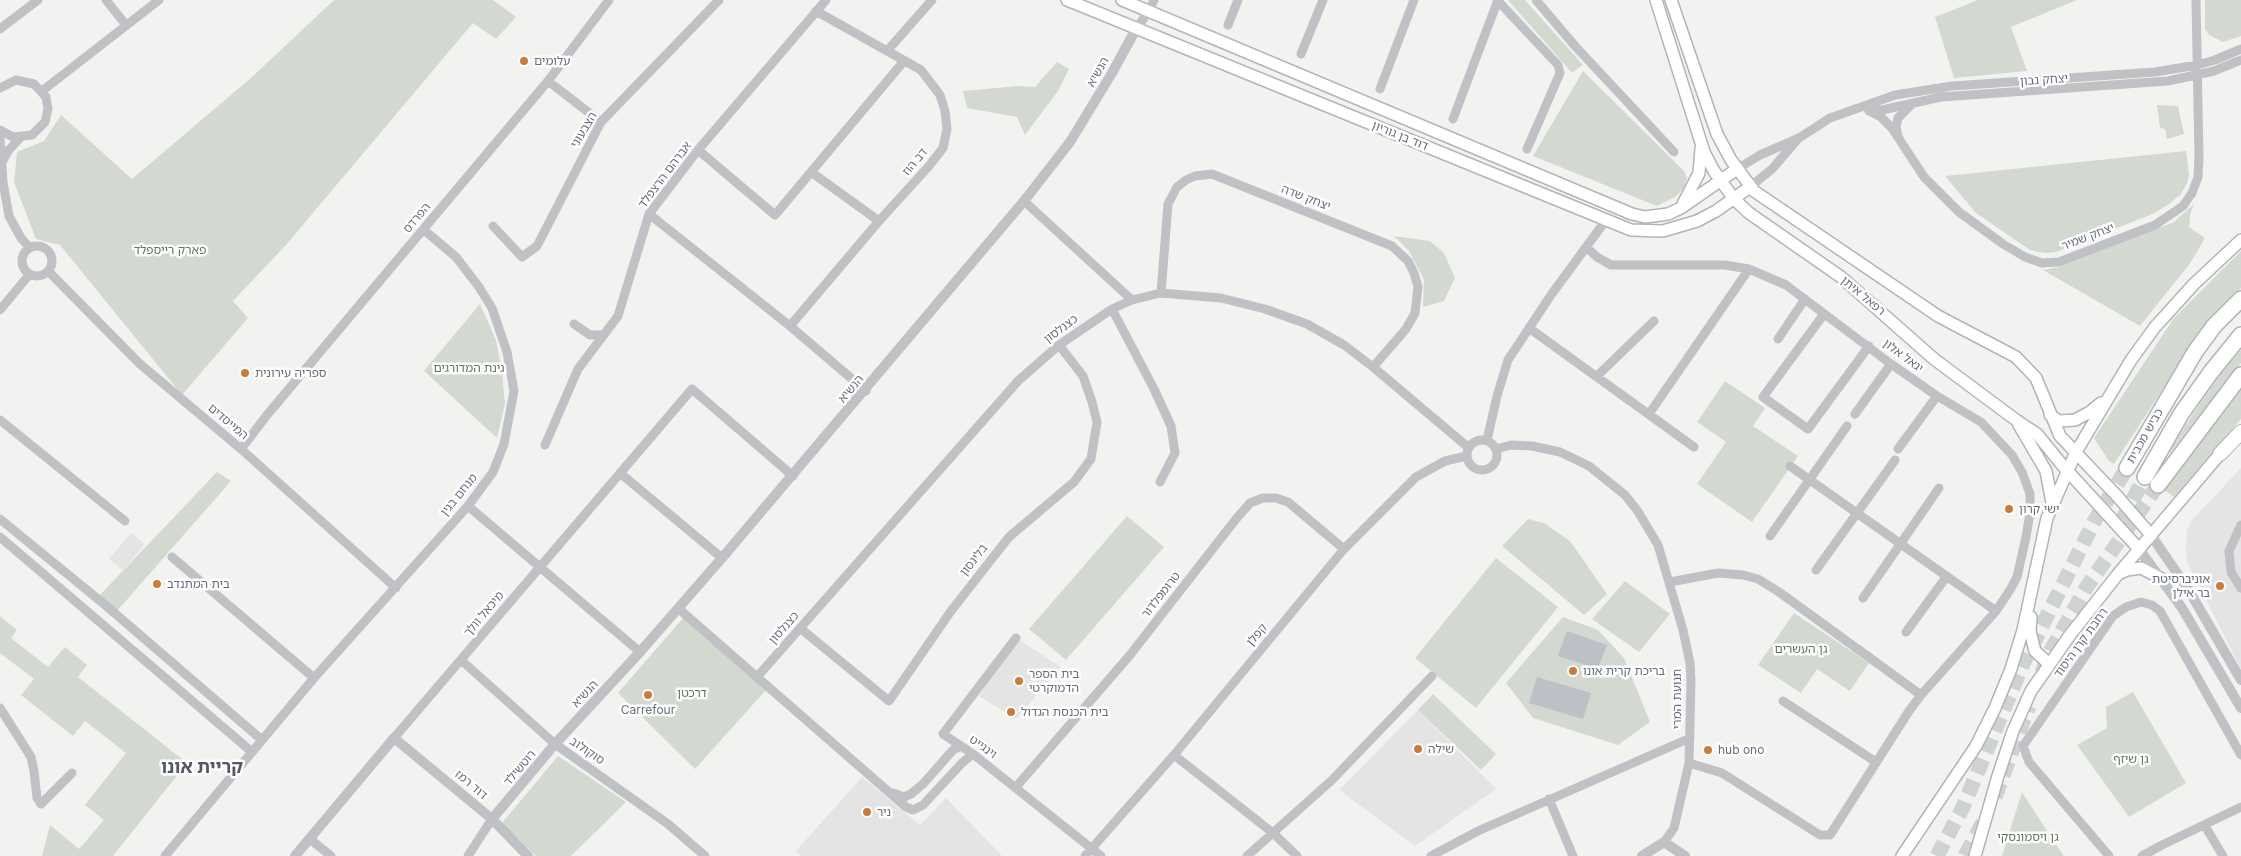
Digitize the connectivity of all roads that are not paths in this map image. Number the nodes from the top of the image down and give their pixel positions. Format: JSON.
{"nodes":[{"id":1,"x":38,"y":0,"type":"edge"},
{"id":2,"x":106,"y":0,"type":"edge"},
{"id":3,"x":159,"y":0,"type":"edge"},
{"id":4,"x":609,"y":0,"type":"edge"},
{"id":5,"x":719,"y":0,"type":"edge"},
{"id":6,"x":826,"y":0,"type":"edge"},
{"id":7,"x":932,"y":0,"type":"edge"},
{"id":8,"x":1067,"y":0,"type":"edge"},
{"id":9,"x":1122,"y":0,"type":"edge"},
{"id":10,"x":1238,"y":0,"type":"edge"},
{"id":11,"x":1323,"y":0,"type":"edge"},
{"id":12,"x":1414,"y":0,"type":"edge"},
{"id":13,"x":1498,"y":0,"type":"edge"},
{"id":14,"x":1536,"y":0,"type":"edge"},
{"id":15,"x":1656,"y":0,"type":"edge"},
{"id":16,"x":1671,"y":0,"type":"edge"},
{"id":17,"x":2196,"y":0,"type":"edge"},
{"id":18,"x":1146,"y":4,"type":"edge"},
{"id":19,"x":816,"y":11,"type":"junction"},
{"id":20,"x":126,"y":25,"type":"junction"},
{"id":21,"x":1228,"y":25,"type":"dead end"},
{"id":22,"x":1136,"y":28,"type":"junction"},
{"id":23,"x":0,"y":29,"type":"edge"},
{"id":24,"x":2241,"y":49,"type":"edge"},
{"id":25,"x":888,"y":51,"type":"junction"},
{"id":26,"x":1301,"y":54,"type":"dead end"},
{"id":27,"x":2241,"y":60,"type":"edge"},
{"id":28,"x":904,"y":61,"type":"junction"},
{"id":29,"x":2197,"y":65,"type":"junction"},
{"id":30,"x":2198,"y":76,"type":"junction"},
{"id":31,"x":0,"y":77,"type":"edge"},
{"id":32,"x":548,"y":81,"type":"junction"},
{"id":33,"x":11,"y":82,"type":"junction"},
{"id":34,"x":0,"y":88,"type":"edge"},
{"id":35,"x":1380,"y":89,"type":"dead end"},
{"id":36,"x":42,"y":91,"type":"junction"},
{"id":37,"x":1915,"y":103,"type":"junction"},
{"id":38,"x":1870,"y":111,"type":"junction"},
{"id":39,"x":1847,"y":112,"type":"junction"},
{"id":40,"x":1453,"y":119,"type":"dead end"},
{"id":41,"x":601,"y":122,"type":"junction"},
{"id":42,"x":0,"y":130,"type":"edge"},
{"id":43,"x":20,"y":138,"type":"junction"},
{"id":44,"x":1799,"y":138,"type":"junction"},
{"id":45,"x":0,"y":139,"type":"edge"},
{"id":46,"x":1899,"y":139,"type":"junction"},
{"id":47,"x":1700,"y":140,"type":"junction"},
{"id":48,"x":1527,"y":149,"type":"dead end"},
{"id":49,"x":698,"y":150,"type":"junction"},
{"id":50,"x":1674,"y":152,"type":"dead end"},
{"id":51,"x":2,"y":162,"type":"junction"},
{"id":52,"x":1737,"y":169,"type":"junction"},
{"id":53,"x":810,"y":172,"type":"junction"},
{"id":54,"x":1720,"y":181,"type":"junction"},
{"id":55,"x":1750,"y":187,"type":"junction"},
{"id":56,"x":1734,"y":199,"type":"junction"},
{"id":57,"x":1024,"y":201,"type":"junction"},
{"id":58,"x":1681,"y":208,"type":"junction"},
{"id":59,"x":648,"y":214,"type":"junction"},
{"id":60,"x":1606,"y":220,"type":"junction"},
{"id":61,"x":879,"y":221,"type":"junction"},
{"id":62,"x":493,"y":226,"type":"dead end"},
{"id":63,"x":424,"y":230,"type":"junction"},
{"id":64,"x":2241,"y":240,"type":"edge"},
{"id":65,"x":1586,"y":247,"type":"junction"},
{"id":66,"x":30,"y":248,"type":"junction"},
{"id":67,"x":1749,"y":269,"type":"junction"},
{"id":68,"x":49,"y":272,"type":"junction"},
{"id":69,"x":29,"y":275,"type":"junction"},
{"id":70,"x":1161,"y":293,"type":"junction"},
{"id":71,"x":1805,"y":299,"type":"junction"},
{"id":72,"x":2241,"y":299,"type":"edge"},
{"id":73,"x":1132,"y":300,"type":"junction"},
{"id":74,"x":0,"y":310,"type":"edge"},
{"id":75,"x":1112,"y":310,"type":"junction"},
{"id":76,"x":2241,"y":310,"type":"edge"},
{"id":77,"x":1824,"y":314,"type":"junction"},
{"id":78,"x":1654,"y":321,"type":"dead end"},
{"id":79,"x":574,"y":324,"type":"dead end"},
{"id":80,"x":790,"y":326,"type":"junction"},
{"id":81,"x":1530,"y":328,"type":"junction"},
{"id":82,"x":603,"y":335,"type":"junction"},
{"id":83,"x":2241,"y":335,"type":"edge"},
{"id":84,"x":1778,"y":339,"type":"dead end"},
{"id":85,"x":1059,"y":345,"type":"junction"},
{"id":86,"x":1869,"y":346,"type":"junction"},
{"id":87,"x":1891,"y":364,"type":"junction"},
{"id":88,"x":1374,"y":367,"type":"junction"},
{"id":89,"x":2241,"y":374,"type":"edge"},
{"id":90,"x":1597,"y":376,"type":"junction"},
{"id":91,"x":866,"y":391,"type":"junction"},
{"id":92,"x":2111,"y":392,"type":"junction"},
{"id":93,"x":1937,"y":396,"type":"junction"},
{"id":94,"x":2164,"y":404,"type":"junction"},
{"id":95,"x":1649,"y":414,"type":"junction"},
{"id":96,"x":1855,"y":414,"type":"dead end"},
{"id":97,"x":2050,"y":415,"type":"junction"},
{"id":98,"x":0,"y":420,"type":"edge"},
{"id":99,"x":2016,"y":420,"type":"junction"},
{"id":100,"x":1847,"y":426,"type":"dead end"},
{"id":101,"x":2241,"y":428,"type":"edge"},
{"id":102,"x":2241,"y":432,"type":"edge"},
{"id":103,"x":1487,"y":440,"type":"junction"},
{"id":104,"x":545,"y":445,"type":"dead end"},
{"id":105,"x":1694,"y":447,"type":"dead end"},
{"id":106,"x":241,"y":449,"type":"junction"},
{"id":107,"x":1496,"y":449,"type":"junction"},
{"id":108,"x":1898,"y":449,"type":"dead end"},
{"id":109,"x":1468,"y":452,"type":"junction"},
{"id":110,"x":2076,"y":452,"type":"junction"},
{"id":111,"x":2220,"y":454,"type":"junction"},
{"id":112,"x":1895,"y":460,"type":"dead end"},
{"id":113,"x":1790,"y":466,"type":"dead end"},
{"id":114,"x":2127,"y":468,"type":"tunnel mouth"},
{"id":115,"x":2067,"y":469,"type":"junction"},
{"id":116,"x":2095,"y":472,"type":"junction"},
{"id":117,"x":620,"y":473,"type":"junction"},
{"id":118,"x":793,"y":476,"type":"junction"},
{"id":119,"x":2145,"y":477,"type":"tunnel mouth"},
{"id":120,"x":1810,"y":481,"type":"junction"},
{"id":121,"x":1160,"y":482,"type":"dead end"},
{"id":122,"x":2158,"y":485,"type":"tunnel mouth"},
{"id":123,"x":1939,"y":488,"type":"dead end"},
{"id":124,"x":2052,"y":505,"type":"junction"},
{"id":125,"x":468,"y":506,"type":"junction"},
{"id":126,"x":1857,"y":514,"type":"junction"},
{"id":127,"x":0,"y":518,"type":"edge"},
{"id":128,"x":125,"y":522,"type":"dead end"},
{"id":129,"x":2241,"y":525,"type":"edge"},
{"id":130,"x":1770,"y":536,"type":"dead end"},
{"id":131,"x":2151,"y":536,"type":"junction"},
{"id":132,"x":0,"y":537,"type":"edge"},
{"id":133,"x":1900,"y":544,"type":"junction"},
{"id":134,"x":1344,"y":549,"type":"junction"},
{"id":135,"x":2139,"y":549,"type":"junction"},
{"id":136,"x":172,"y":557,"type":"dead end"},
{"id":137,"x":722,"y":558,"type":"junction"},
{"id":138,"x":540,"y":567,"type":"junction"},
{"id":139,"x":1816,"y":570,"type":"dead end"},
{"id":140,"x":2118,"y":574,"type":"junction"},
{"id":141,"x":1946,"y":576,"type":"junction"},
{"id":142,"x":2162,"y":579,"type":"junction"},
{"id":143,"x":1670,"y":582,"type":"junction"},
{"id":144,"x":82,"y":586,"type":"junction"},
{"id":145,"x":396,"y":588,"type":"junction"},
{"id":146,"x":2241,"y":588,"type":"edge"},
{"id":147,"x":2032,"y":593,"type":"junction"},
{"id":148,"x":73,"y":598,"type":"junction"},
{"id":149,"x":1863,"y":598,"type":"dead end"},
{"id":150,"x":98,"y":599,"type":"junction"},
{"id":151,"x":679,"y":609,"type":"junction"},
{"id":152,"x":88,"y":611,"type":"junction"},
{"id":153,"x":1996,"y":611,"type":"junction"},
{"id":154,"x":800,"y":628,"type":"junction"},
{"id":155,"x":1906,"y":632,"type":"dead end"},
{"id":156,"x":1016,"y":638,"type":"dead end"},
{"id":157,"x":640,"y":652,"type":"junction"},
{"id":158,"x":461,"y":660,"type":"junction"},
{"id":159,"x":2049,"y":664,"type":"junction"},
{"id":160,"x":1432,"y":676,"type":"dead end"},
{"id":161,"x":758,"y":677,"type":"junction"},
{"id":162,"x":314,"y":678,"type":"junction"},
{"id":163,"x":2241,"y":680,"type":"edge"},
{"id":164,"x":1921,"y":695,"type":"junction"},
{"id":165,"x":1783,"y":701,"type":"dead end"},
{"id":166,"x":0,"y":708,"type":"edge"},
{"id":167,"x":2241,"y":708,"type":"edge"},
{"id":168,"x":394,"y":738,"type":"junction"},
{"id":169,"x":1690,"y":738,"type":"junction"},
{"id":170,"x":262,"y":740,"type":"junction"},
{"id":171,"x":556,"y":744,"type":"junction"},
{"id":172,"x":961,"y":746,"type":"junction"},
{"id":173,"x":252,"y":752,"type":"junction"},
{"id":174,"x":973,"y":754,"type":"junction"},
{"id":175,"x":1174,"y":755,"type":"junction"},
{"id":176,"x":2241,"y":755,"type":"edge"},
{"id":177,"x":1876,"y":762,"type":"junction"},
{"id":178,"x":1689,"y":763,"type":"junction"},
{"id":179,"x":72,"y":774,"type":"dead end"},
{"id":180,"x":1016,"y":787,"type":"junction"},
{"id":181,"x":890,"y":792,"type":"junction"},
{"id":182,"x":1549,"y":799,"type":"junction"},
{"id":183,"x":2241,"y":807,"type":"edge"},
{"id":184,"x":492,"y":819,"type":"junction"},
{"id":185,"x":2205,"y":826,"type":"junction"},
{"id":186,"x":1273,"y":833,"type":"junction"},
{"id":187,"x":310,"y":838,"type":"junction"},
{"id":188,"x":1664,"y":842,"type":"junction"},
{"id":189,"x":1092,"y":848,"type":"junction"},
{"id":190,"x":165,"y":856,"type":"edge"},
{"id":191,"x":295,"y":856,"type":"edge"},
{"id":192,"x":330,"y":856,"type":"edge"},
{"id":193,"x":468,"y":856,"type":"edge"},
{"id":194,"x":528,"y":856,"type":"edge"},
{"id":195,"x":704,"y":856,"type":"edge"},
{"id":196,"x":1085,"y":856,"type":"edge"},
{"id":197,"x":1101,"y":856,"type":"edge"},
{"id":198,"x":1247,"y":856,"type":"edge"},
{"id":199,"x":1297,"y":856,"type":"edge"},
{"id":200,"x":1431,"y":856,"type":"edge"},
{"id":201,"x":1573,"y":856,"type":"edge"},
{"id":202,"x":1642,"y":856,"type":"edge"},
{"id":203,"x":1685,"y":856,"type":"edge"},
{"id":204,"x":1902,"y":856,"type":"edge"},
{"id":205,"x":1975,"y":856,"type":"edge"},
{"id":206,"x":2109,"y":856,"type":"edge"},
{"id":207,"x":2142,"y":856,"type":"edge"},
{"id":208,"x":2223,"y":856,"type":"edge"}],
"edges":[{"from":1,"to":23,"type":"street"},
{"from":2,"to":20,"type":"street"},
{"from":3,"to":20,"type":"street"},
{"from":4,"to":32,"type":"street","name":"הפרדס"},
{"from":5,"to":41,"type":"street","name":"הצבעוני"},
{"from":6,"to":19,"type":"street","name":"אברהם הרצפלד"},
{"from":7,"to":25,"type":"street"},
{"from":8,"to":22,"type":"main road","name":"דוד בן גוריון"},
{"from":9,"to":18,"type":"main road","name":"דוד בן גוריון"},
{"from":10,"to":21,"type":"street"},
{"from":11,"to":26,"type":"street"},
{"from":12,"to":35,"type":"street"},
{"from":13,"to":40,"type":"street"},
{"from":13,"to":48,"type":"street"},
{"from":14,"to":50,"type":"street"},
{"from":15,"to":47,"type":"main road","name":"רפאל איתן"},
{"from":16,"to":52,"type":"main road","name":"רפאל איתן"},
{"from":17,"to":29,"type":"street","name":"יצחק שמיר"},
{"from":18,"to":22,"type":"street"},
{"from":18,"to":58,"type":"main road","name":"דוד בן גוריון"},
{"from":19,"to":25,"type":"street","name":"דב הוז"},
{"from":19,"to":49,"type":"street","name":"אברהם הרצפלד"},
{"from":20,"to":36,"type":"street"},
{"from":22,"to":57,"type":"street","name":"הנשיא"},
{"from":22,"to":60,"type":"main road","name":"דוד בן גוריון"},
{"from":24,"to":29,"type":"street","name":"יצחק נבון"},
{"from":25,"to":28,"type":"street","name":"דב הוז"},
{"from":27,"to":30,"type":"street","name":"יצחק נבון"},
{"from":28,"to":53,"type":"street"},
{"from":28,"to":61,"type":"street","name":"דב הוז"},
{"from":29,"to":30,"type":"street","name":"יצחק שמיר"},
{"from":29,"to":39,"type":"street","name":"יצחק נבון"},
{"from":30,"to":37,"type":"street","name":"יצחק נבון"},
{"from":30,"to":46,"type":"street","name":"יצחק שמיר"},
{"from":31,"to":33,"type":"street"},
{"from":32,"to":41,"type":"street"},
{"from":32,"to":63,"type":"street","name":"הפרדס"},
{"from":33,"to":34,"type":"street"},
{"from":33,"to":36,"type":"street"},
{"from":36,"to":43,"type":"street"},
{"from":37,"to":38,"type":"street","name":"יצחק נבון"},
{"from":37,"to":46,"type":"street"},
{"from":38,"to":39,"type":"street","name":"יצחק נבון"},
{"from":38,"to":46,"type":"street","name":"יצחק שמיר"},
{"from":39,"to":44,"type":"street","name":"יצחק נבון"},
{"from":41,"to":62,"type":"street","name":"הצבעוני"},
{"from":42,"to":43,"type":"street"},
{"from":43,"to":51,"type":"street"},
{"from":44,"to":52,"type":"street","name":"יצחק נבון"},
{"from":44,"to":55,"type":"street","name":"יצחק נבון"},
{"from":45,"to":51,"type":"street"},
{"from":47,"to":54,"type":"main road","name":"רפאל איתן"},
{"from":47,"to":58,"type":"main road"},
{"from":49,"to":53,"type":"street"},
{"from":49,"to":59,"type":"street","name":"אברהם הרצפלד"},
{"from":51,"to":66,"type":"street"},
{"from":52,"to":54,"type":"main road","name":"דוד בן גוריון"},
{"from":52,"to":55,"type":"main road","name":"רפאל איתן"},
{"from":53,"to":61,"type":"street"},
{"from":54,"to":56,"type":"main road","name":"רפאל איתן"},
{"from":54,"to":58,"type":"main road","name":"דוד בן גוריון"},
{"from":55,"to":56,"type":"main road","name":"יצחק נבון"},
{"from":55,"to":97,"type":"main road","name":"רפאל איתן"},
{"from":56,"to":60,"type":"main road","name":"דוד בן גוריון"},
{"from":56,"to":99,"type":"main road","name":"רפאל איתן"},
{"from":57,"to":73,"type":"street"},
{"from":57,"to":91,"type":"street","name":"הנשיא"},
{"from":59,"to":80,"type":"street"},
{"from":59,"to":82,"type":"street","name":"אברהם הרצפלד"},
{"from":60,"to":65,"type":"street"},
{"from":61,"to":80,"type":"street","name":"דב הוז"},
{"from":63,"to":106,"type":"street","name":"הפרדס"},
{"from":63,"to":125,"type":"street","name":"מנחם בגין"},
{"from":64,"to":92,"type":"main road"},
{"from":65,"to":67,"type":"street","name":"יגאל אלון"},
{"from":65,"to":81,"type":"street"},
{"from":66,"to":68,"type":"street"},
{"from":66,"to":69,"type":"street"},
{"from":67,"to":71,"type":"street","name":"יגאל אלון"},
{"from":67,"to":95,"type":"street"},
{"from":68,"to":69,"type":"street"},
{"from":68,"to":106,"type":"street","name":"המייסדים"},
{"from":69,"to":74,"type":"street"},
{"from":70,"to":73,"type":"street","name":"כצנלסון"},
{"from":70,"to":88,"type":"street","name":"כצנלסון"},
{"from":70,"to":88,"type":"street","name":"יצחק שדה"},
{"from":71,"to":77,"type":"street","name":"יגאל אלון"},
{"from":71,"to":84,"type":"street"},
{"from":72,"to":94,"type":"highway"},
{"from":73,"to":75,"type":"street","name":"כצנלסון"},
{"from":75,"to":85,"type":"street","name":"כצנלסון"},
{"from":75,"to":121,"type":"street"},
{"from":76,"to":94,"type":"highway"},
{"from":77,"to":86,"type":"street","name":"יגאל אלון"},
{"from":77,"to":86,"type":"street"},
{"from":78,"to":90,"type":"street"},
{"from":79,"to":82,"type":"street"},
{"from":80,"to":91,"type":"street"},
{"from":81,"to":90,"type":"street"},
{"from":81,"to":103,"type":"street"},
{"from":82,"to":104,"type":"street","name":"אברהם הרצפלד"},
{"from":83,"to":119,"type":"highway"},
{"from":85,"to":154,"type":"street","name":"כצנלסון"},
{"from":85,"to":154,"type":"street","name":"בלינסון"},
{"from":86,"to":87,"type":"street","name":"יגאל אלון"},
{"from":87,"to":93,"type":"street","name":"יגאל אלון"},
{"from":87,"to":96,"type":"street"},
{"from":88,"to":109,"type":"street","name":"כצנלסון"},
{"from":89,"to":122,"type":"highway"},
{"from":90,"to":95,"type":"street"},
{"from":91,"to":118,"type":"street","name":"הנשיא"},
{"from":92,"to":97,"type":"main road"},
{"from":92,"to":110,"type":"main road"},
{"from":93,"to":108,"type":"street"},
{"from":93,"to":153,"type":"street","name":"יגאל אלון"},
{"from":94,"to":114,"type":"highway","name":"כביש מכבית"},
{"from":95,"to":105,"type":"street"},
{"from":97,"to":110,"type":"main road","name":"רפאל איתן"},
{"from":98,"to":128,"type":"street"},
{"from":99,"to":115,"type":"main road","name":"רפאל איתן"},
{"from":99,"to":124,"type":"main road"},
{"from":100,"to":120,"type":"street"},
{"from":101,"to":111,"type":"main road"},
{"from":102,"to":111,"type":"highway"},
{"from":103,"to":107,"type":"street"},
{"from":103,"to":109,"type":"street"},
{"from":106,"to":145,"type":"street","name":"המייסדים"},
{"from":107,"to":109,"type":"street"},
{"from":107,"to":143,"type":"street","name":"תנועת המרי"},
{"from":109,"to":134,"type":"street","name":"קפלן"},
{"from":110,"to":115,"type":"main road"},
{"from":110,"to":116,"type":"main road","name":"רפאל איתן"},
{"from":111,"to":131,"type":"main road"},
{"from":112,"to":126,"type":"street"},
{"from":113,"to":120,"type":"street"},
{"from":115,"to":116,"type":"main road"},
{"from":115,"to":124,"type":"main road"},
{"from":115,"to":135,"type":"main road","name":"רפאל איתן"},
{"from":116,"to":131,"type":"main road","name":"רפאל איתן"},
{"from":117,"to":118,"type":"street","name":"מיכאל וולך"},
{"from":117,"to":137,"type":"street"},
{"from":117,"to":138,"type":"street","name":"מיכאל וולך"},
{"from":118,"to":137,"type":"street","name":"הנשיא"},
{"from":120,"to":126,"type":"street"},
{"from":120,"to":130,"type":"street"},
{"from":123,"to":133,"type":"street"},
{"from":124,"to":147,"type":"main road"},
{"from":125,"to":138,"type":"street"},
{"from":125,"to":145,"type":"street","name":"מנחם בגין"},
{"from":126,"to":133,"type":"street"},
{"from":126,"to":139,"type":"street"},
{"from":127,"to":144,"type":"street"},
{"from":129,"to":146,"type":"street"},
{"from":131,"to":135,"type":"main road"},
{"from":131,"to":163,"type":"street"},
{"from":132,"to":148,"type":"street"},
{"from":133,"to":141,"type":"street"},
{"from":133,"to":149,"type":"street"},
{"from":134,"to":175,"type":"street","name":"קפלן"},
{"from":134,"to":180,"type":"street","name":"טרומפלדור"},
{"from":135,"to":140,"type":"main road"},
{"from":135,"to":142,"type":"street"},
{"from":136,"to":162,"type":"street"},
{"from":137,"to":151,"type":"street","name":"הנשיא"},
{"from":138,"to":157,"type":"street"},
{"from":138,"to":158,"type":"street","name":"מיכאל וולך"},
{"from":140,"to":142,"type":"main road"},
{"from":140,"to":159,"type":"main road"},
{"from":141,"to":153,"type":"street"},
{"from":141,"to":155,"type":"street"},
{"from":142,"to":167,"type":"street"},
{"from":143,"to":164,"type":"street"},
{"from":143,"to":169,"type":"street","name":"תנועת המרי"},
{"from":144,"to":148,"type":"street"},
{"from":144,"to":150,"type":"street"},
{"from":145,"to":162,"type":"street","name":"מנחם בגין"},
{"from":147,"to":159,"type":"main road"},
{"from":147,"to":204,"type":"main road"},
{"from":148,"to":152,"type":"street"},
{"from":150,"to":152,"type":"street"},
{"from":150,"to":170,"type":"street"},
{"from":151,"to":157,"type":"street","name":"הנשיא"},
{"from":151,"to":161,"type":"street"},
{"from":152,"to":173,"type":"street"},
{"from":153,"to":164,"type":"street","name":"יגאל אלון"},
{"from":154,"to":161,"type":"street","name":"כצנלסון"},
{"from":156,"to":172,"type":"street","name":"וינגייט"},
{"from":157,"to":171,"type":"street","name":"הנשיא"},
{"from":158,"to":168,"type":"street","name":"מיכאל וולך"},
{"from":158,"to":171,"type":"street","name":"סוקולוב"},
{"from":159,"to":205,"type":"main road"},
{"from":160,"to":186,"type":"street"},
{"from":161,"to":181,"type":"street"},
{"from":162,"to":170,"type":"street","name":"מנחם בגין"},
{"from":164,"to":177,"type":"street","name":"יגאל אלון"},
{"from":165,"to":177,"type":"street"},
{"from":166,"to":179,"type":"street"},
{"from":168,"to":184,"type":"street","name":"דוד רמז"},
{"from":168,"to":187,"type":"street","name":"מיכאל וולך"},
{"from":169,"to":178,"type":"street","name":"תנועת המרי"},
{"from":169,"to":182,"type":"street"},
{"from":170,"to":173,"type":"street","name":"מנחם בגין"},
{"from":171,"to":184,"type":"street","name":"רוטשילד"},
{"from":171,"to":195,"type":"street","name":"סוקולוב"},
{"from":172,"to":174,"type":"street","name":"וינגייט"},
{"from":172,"to":181,"type":"street"},
{"from":173,"to":190,"type":"street","name":"מנחם בגין"},
{"from":174,"to":180,"type":"street","name":"וינגייט"},
{"from":174,"to":181,"type":"street"},
{"from":175,"to":186,"type":"street"},
{"from":175,"to":189,"type":"street","name":"קפלן"},
{"from":176,"to":206,"type":"street","name":"רחבת קרן היסוד"},
{"from":177,"to":178,"type":"street","name":"יגאל אלון"},
{"from":178,"to":188,"type":"street","name":"תנועת המרי"},
{"from":180,"to":189,"type":"street","name":"וינגייט"},
{"from":182,"to":200,"type":"street"},
{"from":182,"to":201,"type":"street"},
{"from":183,"to":185,"type":"street"},
{"from":184,"to":193,"type":"street","name":"רוטשילד"},
{"from":184,"to":194,"type":"street","name":"דוד רמז"},
{"from":185,"to":207,"type":"street"},
{"from":185,"to":208,"type":"street"},
{"from":186,"to":198,"type":"street"},
{"from":186,"to":199,"type":"street"},
{"from":187,"to":191,"type":"street","name":"מיכאל וולך"},
{"from":187,"to":192,"type":"street"},
{"from":188,"to":202,"type":"street"},
{"from":188,"to":203,"type":"street"},
{"from":189,"to":196,"type":"street","name":"קפלן"},
{"from":189,"to":197,"type":"street","name":"וינגייט"}]}
